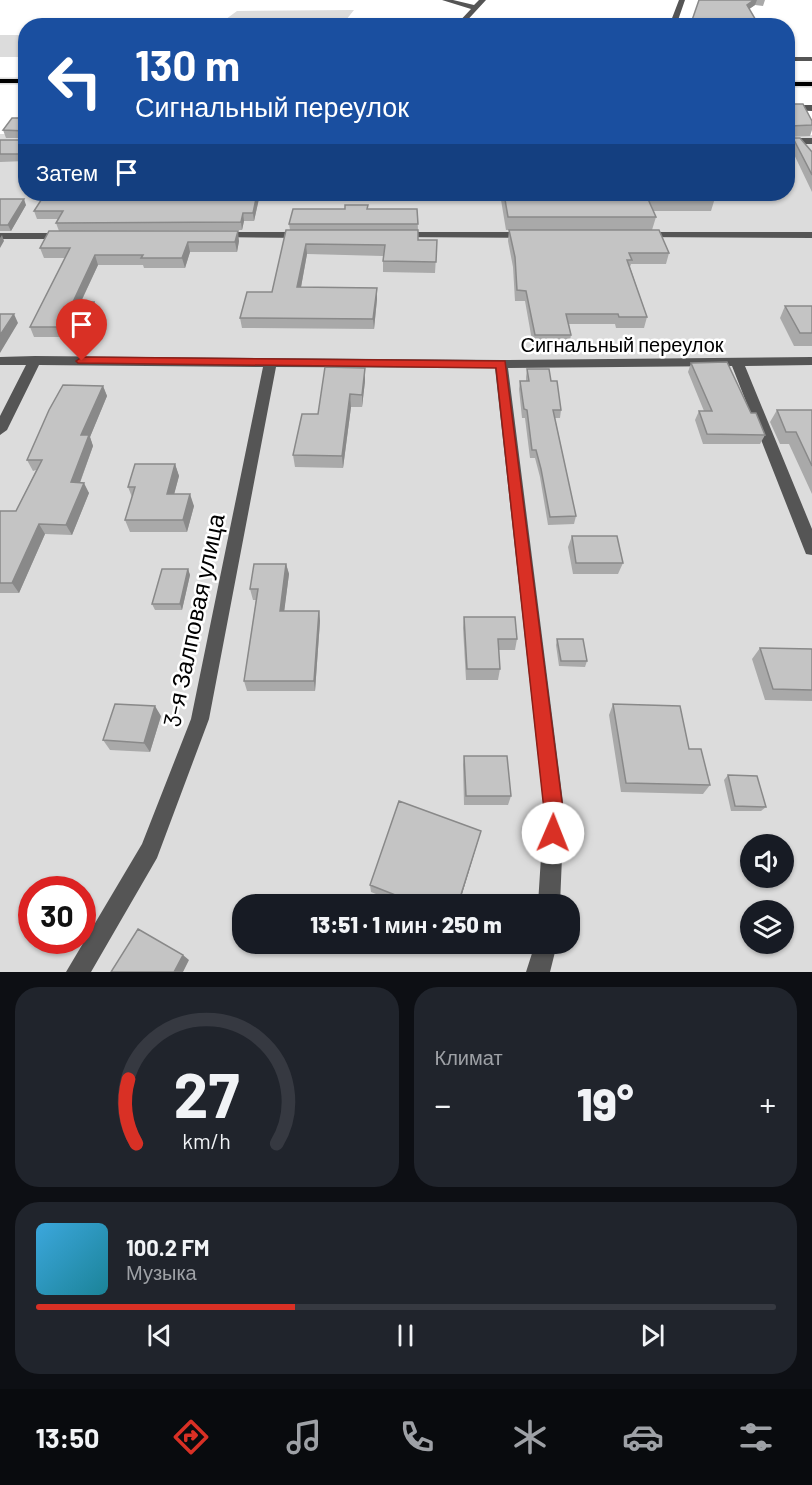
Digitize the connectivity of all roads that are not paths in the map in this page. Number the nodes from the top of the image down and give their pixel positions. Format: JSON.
{"nodes":[{"id":1,"x":446,"y":0,"type":"edge"},
{"id":2,"x":483,"y":0,"type":"edge"},
{"id":3,"x":682,"y":0,"type":"edge"},
{"id":4,"x":476,"y":8,"type":"junction"},
{"id":5,"x":466,"y":18,"type":"edge"},
{"id":6,"x":675,"y":18,"type":"edge"},
{"id":7,"x":795,"y":59,"type":"edge"},
{"id":8,"x":812,"y":59,"type":"edge"},
{"id":9,"x":0,"y":81,"type":"edge"},
{"id":10,"x":18,"y":81,"type":"edge"},
{"id":11,"x":795,"y":84,"type":"edge"},
{"id":12,"x":812,"y":84,"type":"edge"},
{"id":13,"x":795,"y":108,"type":"edge"},
{"id":14,"x":812,"y":108,"type":"edge"},
{"id":15,"x":322,"y":235,"type":"edge"},
{"id":16,"x":382,"y":235,"type":"edge"},
{"id":17,"x":537,"y":235,"type":"edge"},
{"id":18,"x":633,"y":235,"type":"edge"},
{"id":19,"x":812,"y":235,"type":"edge"},
{"id":20,"x":0,"y":236,"type":"edge"},
{"id":21,"x":72,"y":236,"type":"edge"},
{"id":22,"x":203,"y":236,"type":"edge"},
{"id":23,"x":35,"y":360,"type":"junction"},
{"id":24,"x":0,"y":361,"type":"edge"},
{"id":25,"x":271,"y":361,"type":"junction"},
{"id":26,"x":812,"y":361,"type":"edge"},
{"id":27,"x":737,"y":362,"type":"junction"},
{"id":28,"x":501,"y":364,"type":"junction"},
{"id":29,"x":0,"y":430,"type":"edge"},
{"id":30,"x":812,"y":549,"type":"edge"},
{"id":31,"x":550,"y":894,"type":"edge"},
{"id":32,"x":543,"y":954,"type":"edge"},
{"id":33,"x":78,"y":972,"type":"edge"},
{"id":34,"x":538,"y":972,"type":"edge"}],
"edges":[{"from":1,"to":4,"type":"street"},
{"from":2,"to":4,"type":"street"},
{"from":3,"to":6,"type":"street"},
{"from":4,"to":5,"type":"street"},
{"from":7,"to":8,"type":"street"},
{"from":9,"to":10,"type":"main road"},
{"from":11,"to":12,"type":"main road"},
{"from":13,"to":14,"type":"street"},
{"from":15,"to":22,"type":"street"},
{"from":16,"to":17,"type":"street"},
{"from":18,"to":19,"type":"street"},
{"from":20,"to":21,"type":"street"},
{"from":23,"to":24,"type":"street","name":"Сигнальный переулок"},
{"from":23,"to":25,"type":"street","name":"Сигнальный переулок"},
{"from":23,"to":29,"type":"street"},
{"from":25,"to":28,"type":"street","name":"Сигнальный переулок"},
{"from":25,"to":33,"type":"street","name":"3-я Залповая улица"},
{"from":26,"to":27,"type":"street","name":"Сигнальный переулок"},
{"from":27,"to":28,"type":"street","name":"Сигнальный переулок"},
{"from":27,"to":30,"type":"street"},
{"from":28,"to":31,"type":"street"},
{"from":32,"to":34,"type":"street"}]}
